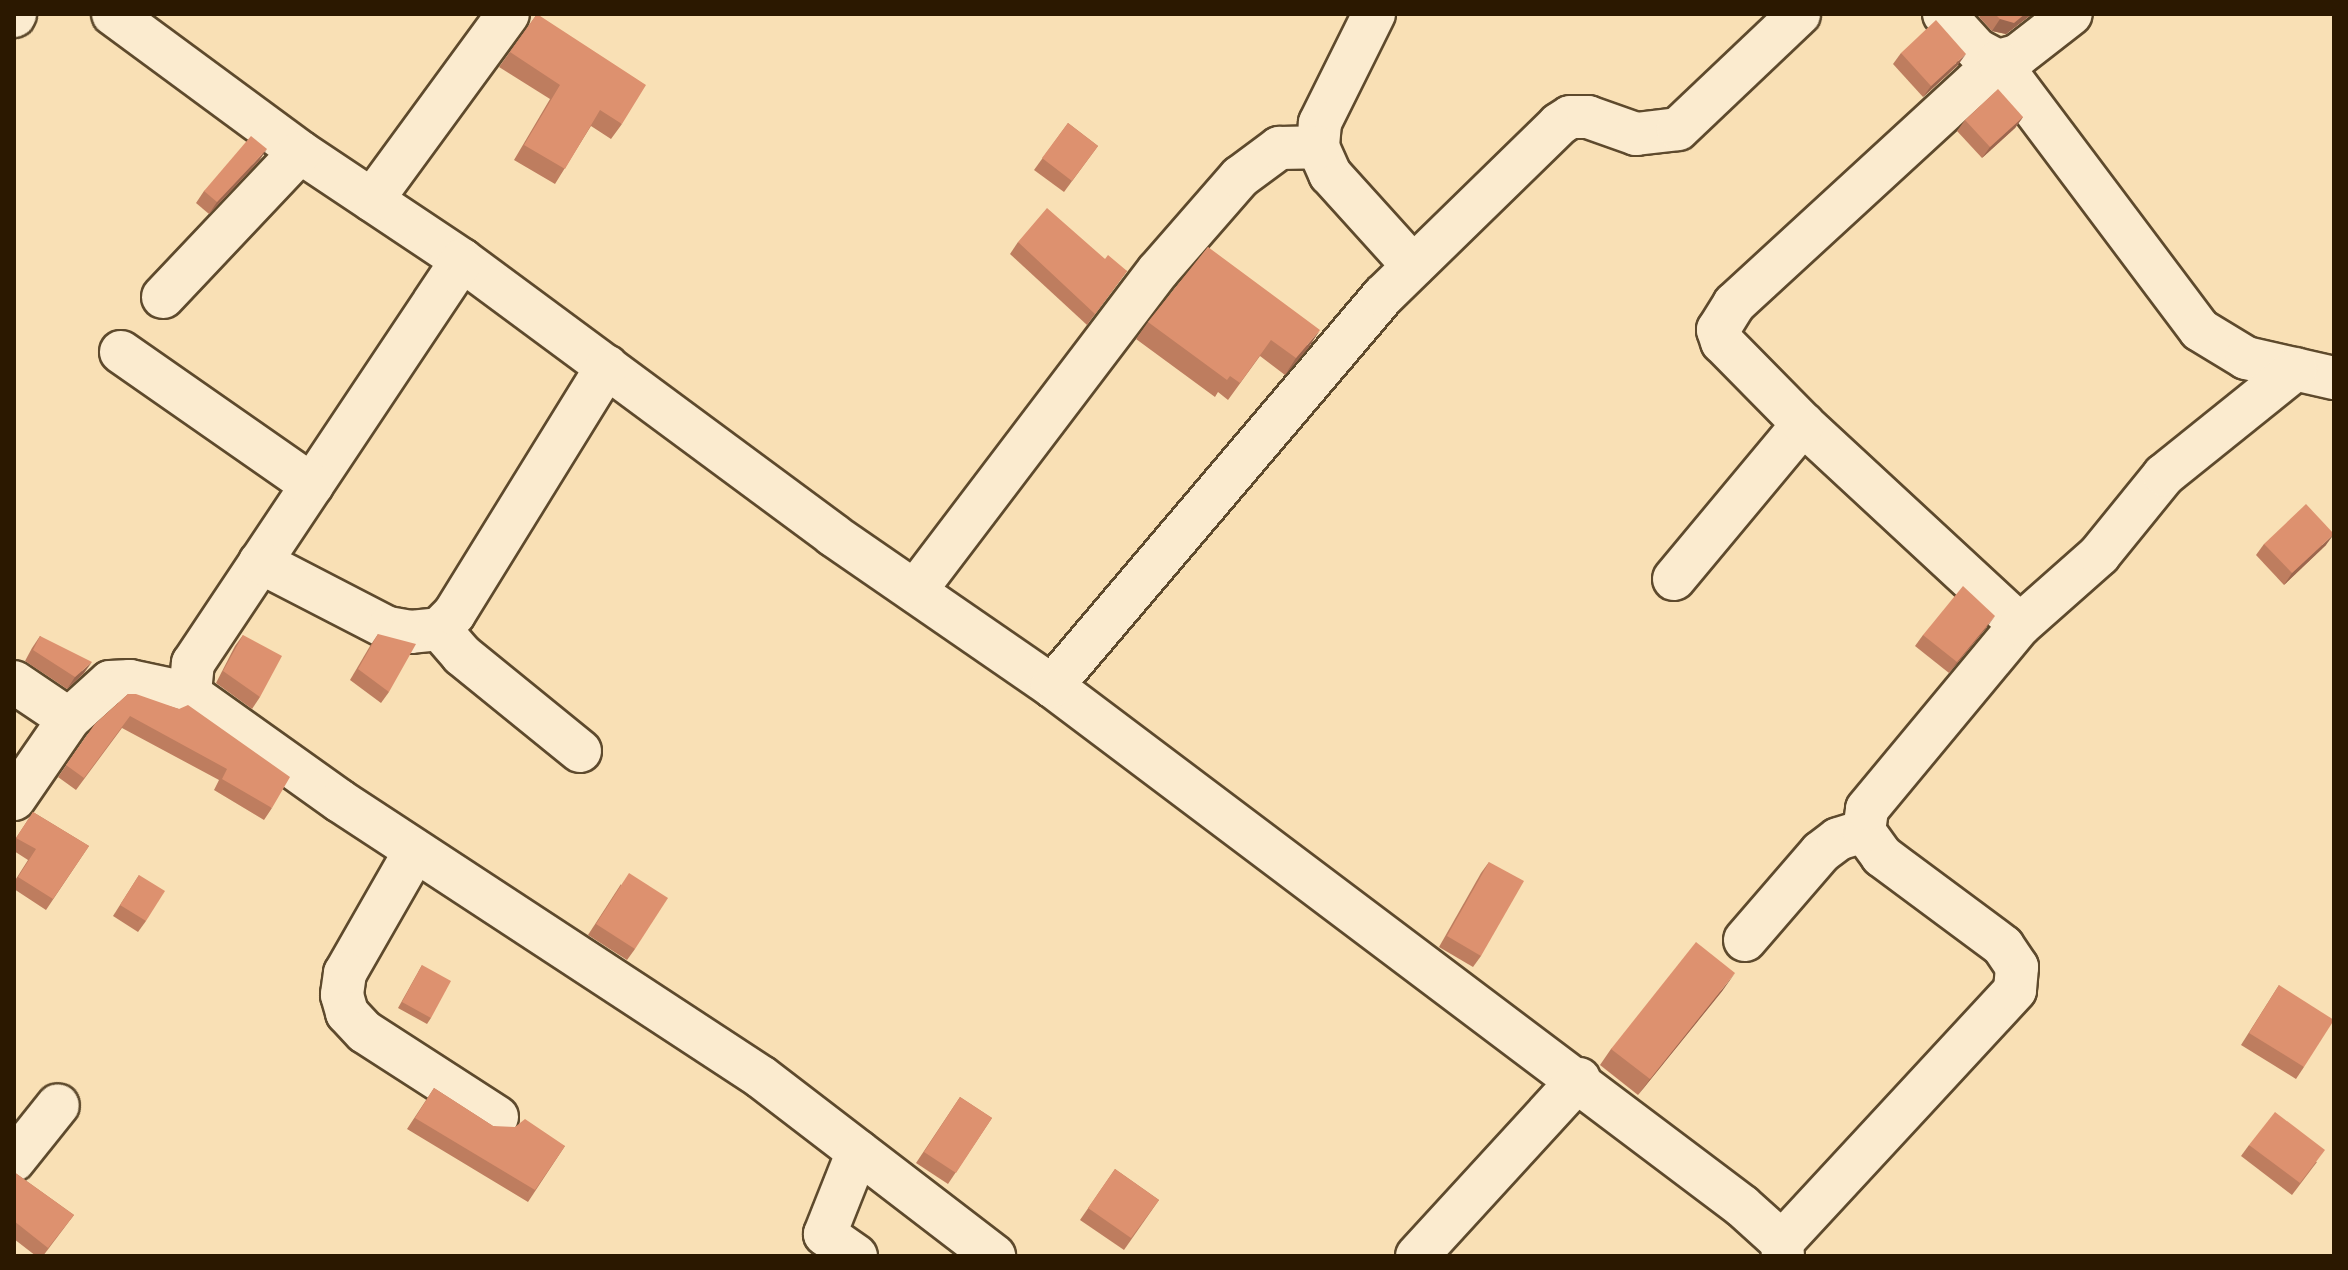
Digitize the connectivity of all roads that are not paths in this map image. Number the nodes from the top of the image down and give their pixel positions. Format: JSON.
{"nodes":[{"id":1,"x":114,"y":14,"type":"edge"},
{"id":2,"x":508,"y":14,"type":"edge"},
{"id":3,"x":1374,"y":14,"type":"edge"},
{"id":4,"x":1799,"y":14,"type":"edge"},
{"id":5,"x":1944,"y":14,"type":"edge"},
{"id":6,"x":2071,"y":14,"type":"edge"},
{"id":7,"x":1998,"y":61,"type":"junction"},
{"id":8,"x":1318,"y":147,"type":"junction"},
{"id":9,"x":300,"y":152,"type":"junction"},
{"id":10,"x":372,"y":200,"type":"junction"},
{"id":11,"x":462,"y":260,"type":"junction"},
{"id":12,"x":1413,"y":266,"type":"junction"},
{"id":13,"x":163,"y":297,"type":"dead end"},
{"id":14,"x":121,"y":352,"type":"dead end"},
{"id":15,"x":607,"y":366,"type":"junction"},
{"id":16,"x":2315,"y":374,"type":"edge"},
{"id":17,"x":1803,"y":424,"type":"junction"},
{"id":18,"x":312,"y":485,"type":"junction"},
{"id":19,"x":260,"y":562,"type":"junction"},
{"id":20,"x":1674,"y":579,"type":"dead end"},
{"id":21,"x":915,"y":591,"type":"junction"},
{"id":22,"x":2020,"y":625,"type":"junction"},
{"id":23,"x":439,"y":629,"type":"junction"},
{"id":24,"x":14,"y":682,"type":"edge"},
{"id":25,"x":1052,"y":686,"type":"junction"},
{"id":26,"x":190,"y":694,"type":"junction"},
{"id":27,"x":69,"y":719,"type":"junction"},
{"id":28,"x":580,"y":751,"type":"dead end"},
{"id":29,"x":14,"y":799,"type":"edge"},
{"id":30,"x":1864,"y":831,"type":"junction"},
{"id":31,"x":415,"y":851,"type":"junction"},
{"id":32,"x":1745,"y":940,"type":"dead end"},
{"id":33,"x":1579,"y":1079,"type":"junction"},
{"id":34,"x":58,"y":1105,"type":"dead end"},
{"id":35,"x":497,"y":1117,"type":"dead end"},
{"id":36,"x":858,"y":1151,"type":"junction"},
{"id":37,"x":14,"y":1160,"type":"edge"},
{"id":38,"x":1783,"y":1249,"type":"edge"},
{"id":39,"x":856,"y":1256,"type":"edge"},
{"id":40,"x":994,"y":1256,"type":"edge"},
{"id":41,"x":1417,"y":1256,"type":"edge"}],
"edges":[{"from":1,"to":9,"type":"street"},
{"from":2,"to":10,"type":"street"},
{"from":3,"to":8,"type":"street"},
{"from":4,"to":12,"type":"street"},
{"from":5,"to":7,"type":"street"},
{"from":6,"to":7,"type":"street"},
{"from":7,"to":16,"type":"street"},
{"from":7,"to":17,"type":"street"},
{"from":8,"to":12,"type":"street"},
{"from":8,"to":21,"type":"street"},
{"from":9,"to":10,"type":"street"},
{"from":9,"to":13,"type":"street"},
{"from":10,"to":11,"type":"street"},
{"from":11,"to":15,"type":"street"},
{"from":11,"to":18,"type":"street"},
{"from":12,"to":25,"type":"street"},
{"from":14,"to":18,"type":"street"},
{"from":15,"to":21,"type":"street"},
{"from":15,"to":23,"type":"street"},
{"from":16,"to":22,"type":"street"},
{"from":17,"to":20,"type":"street"},
{"from":17,"to":22,"type":"street"},
{"from":18,"to":19,"type":"street"},
{"from":19,"to":23,"type":"street"},
{"from":19,"to":26,"type":"street"},
{"from":21,"to":25,"type":"street"},
{"from":22,"to":30,"type":"street"},
{"from":23,"to":28,"type":"street"},
{"from":24,"to":27,"type":"street"},
{"from":25,"to":33,"type":"street"},
{"from":26,"to":27,"type":"street"},
{"from":26,"to":31,"type":"street"},
{"from":27,"to":29,"type":"street"},
{"from":30,"to":32,"type":"street"},
{"from":30,"to":38,"type":"street"},
{"from":31,"to":35,"type":"street"},
{"from":31,"to":36,"type":"street"},
{"from":33,"to":38,"type":"street"},
{"from":33,"to":41,"type":"street"},
{"from":34,"to":37,"type":"street"},
{"from":36,"to":39,"type":"street"},
{"from":36,"to":40,"type":"street"}]}
